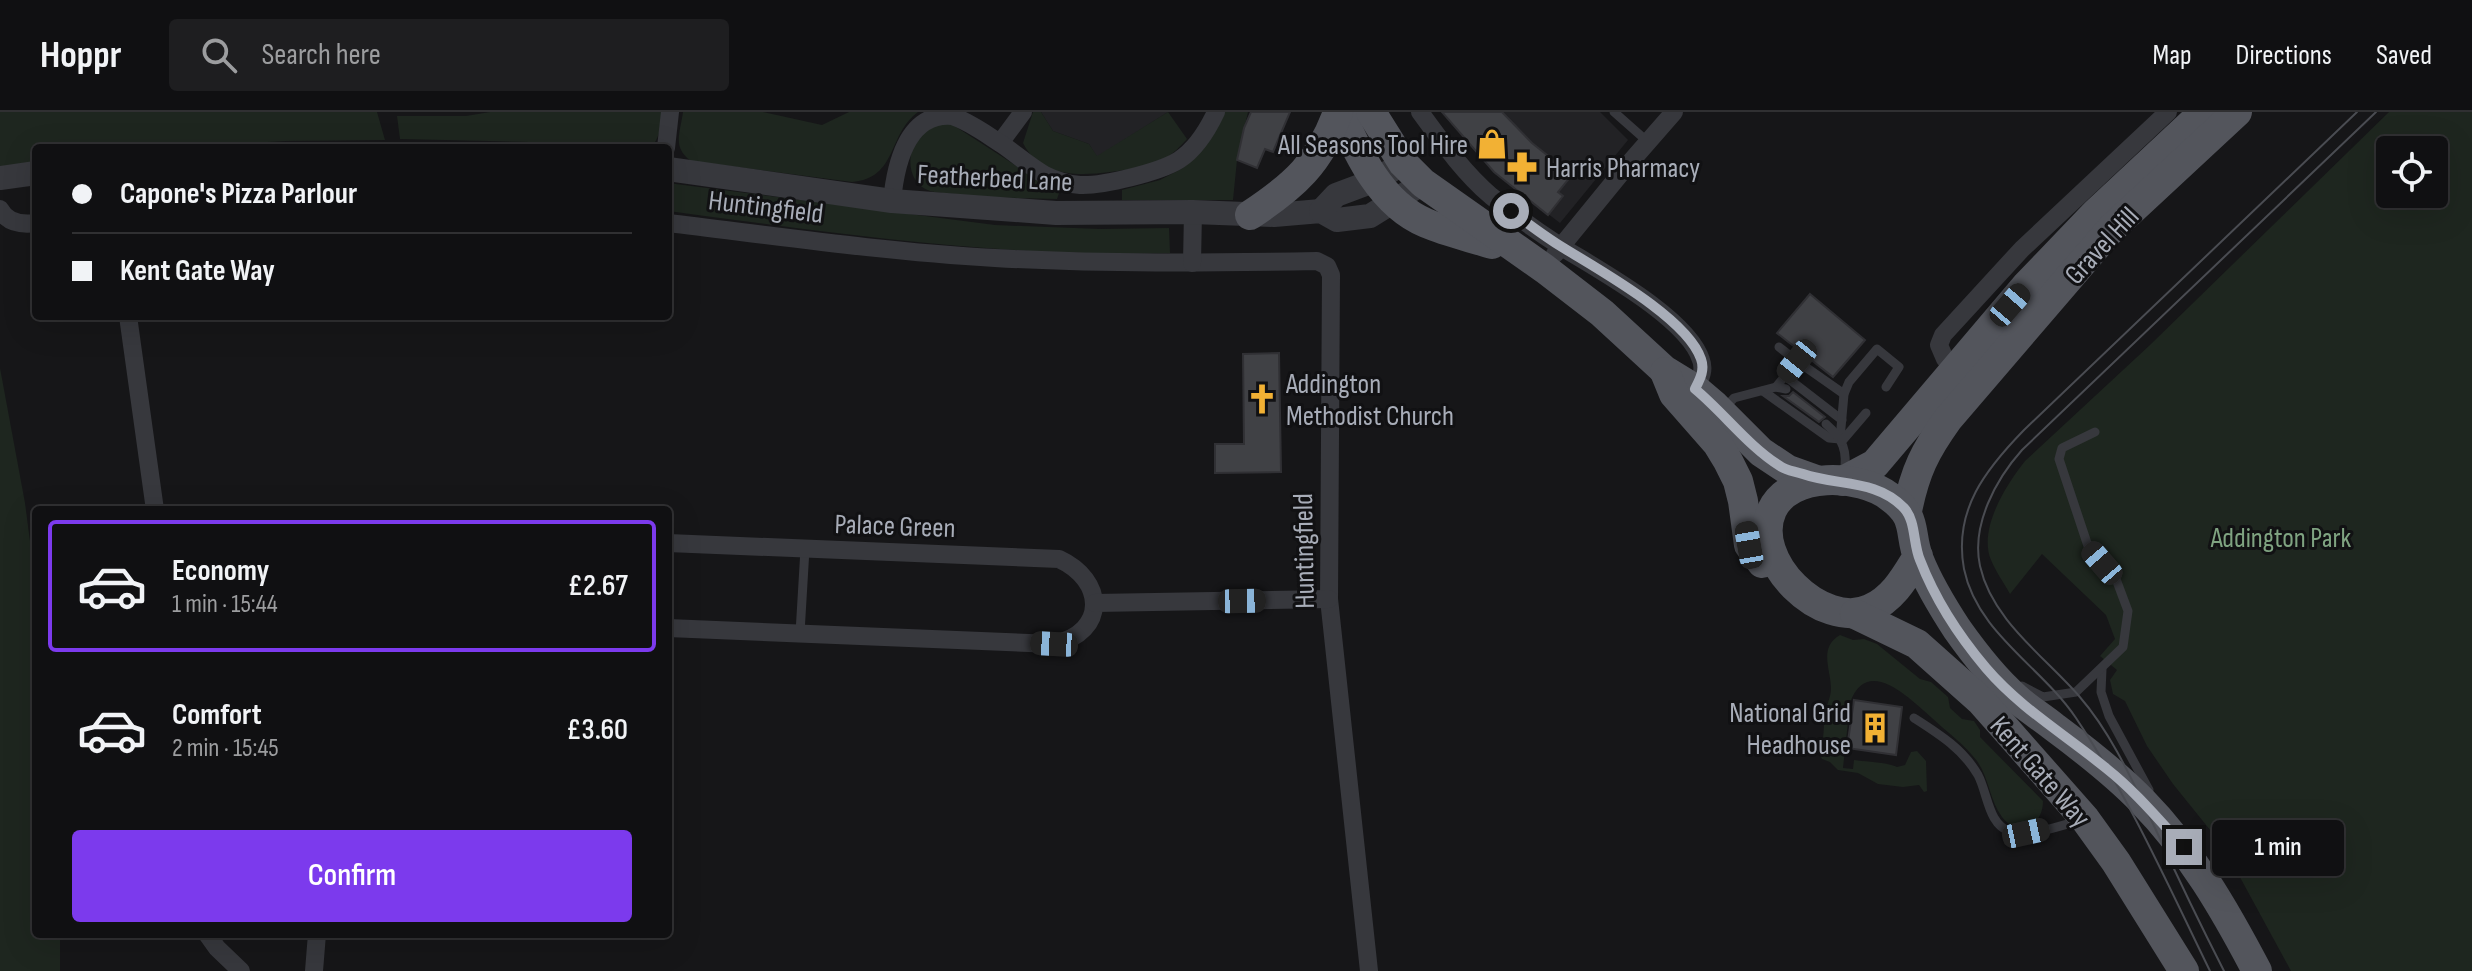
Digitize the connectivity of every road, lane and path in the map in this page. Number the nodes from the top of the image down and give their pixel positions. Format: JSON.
{"nodes":[{"id":1,"x":670,"y":112,"type":"edge"},
{"id":2,"x":1023,"y":112,"type":"edge"},
{"id":3,"x":1216,"y":112,"type":"edge"},
{"id":4,"x":1339,"y":112,"type":"edge"},
{"id":5,"x":1371,"y":112,"type":"edge"},
{"id":6,"x":1420,"y":112,"type":"edge"},
{"id":7,"x":1614,"y":112,"type":"edge"},
{"id":8,"x":1674,"y":112,"type":"edge"},
{"id":9,"x":2168,"y":112,"type":"edge"},
{"id":10,"x":2204,"y":112,"type":"edge"},
{"id":11,"x":2237,"y":112,"type":"edge"},
{"id":12,"x":952,"y":114,"type":"edge"},
{"id":13,"x":1648,"y":142,"type":"junction"},
{"id":14,"x":1000,"y":143,"type":"junction"},
{"id":15,"x":666,"y":144,"type":"edge"},
{"id":16,"x":672,"y":170,"type":"edge"},
{"id":17,"x":1413,"y":173,"type":"junction"},
{"id":18,"x":32,"y":174,"type":"edge"},
{"id":19,"x":0,"y":178,"type":"edge"},
{"id":20,"x":1384,"y":192,"type":"junction"},
{"id":21,"x":892,"y":201,"type":"junction"},
{"id":22,"x":0,"y":209,"type":"edge"},
{"id":23,"x":1193,"y":212,"type":"junction"},
{"id":24,"x":1250,"y":215,"type":"junction"},
{"id":25,"x":672,"y":223,"type":"edge"},
{"id":26,"x":32,"y":224,"type":"edge"},
{"id":27,"x":1517,"y":251,"type":"junction"},
{"id":28,"x":1553,"y":258,"type":"junction"},
{"id":29,"x":1192,"y":263,"type":"junction"},
{"id":30,"x":129,"y":320,"type":"edge"},
{"id":31,"x":1779,"y":347,"type":"dead end"},
{"id":32,"x":1797,"y":361,"type":"junction"},
{"id":33,"x":1950,"y":363,"type":"junction"},
{"id":34,"x":1664,"y":370,"type":"junction"},
{"id":35,"x":1785,"y":376,"type":"junction"},
{"id":36,"x":1886,"y":387,"type":"dead end"},
{"id":37,"x":1695,"y":389,"type":"junction"},
{"id":38,"x":1763,"y":391,"type":"junction"},
{"id":39,"x":1844,"y":394,"type":"junction"},
{"id":40,"x":1721,"y":412,"type":"junction"},
{"id":41,"x":1866,"y":413,"type":"dead end"},
{"id":42,"x":1842,"y":420,"type":"junction"},
{"id":43,"x":1826,"y":424,"type":"dead end"},
{"id":44,"x":2095,"y":432,"type":"dead end"},
{"id":45,"x":1841,"y":440,"type":"junction"},
{"id":46,"x":1830,"y":480,"type":"junction"},
{"id":47,"x":154,"y":506,"type":"edge"},
{"id":48,"x":1907,"y":511,"type":"junction"},
{"id":49,"x":672,"y":543,"type":"edge"},
{"id":50,"x":805,"y":549,"type":"junction"},
{"id":51,"x":1918,"y":556,"type":"junction"},
{"id":52,"x":1790,"y":582,"type":"junction"},
{"id":53,"x":1329,"y":599,"type":"junction"},
{"id":54,"x":1095,"y":603,"type":"junction"},
{"id":55,"x":1855,"y":614,"type":"junction"},
{"id":56,"x":672,"y":628,"type":"edge"},
{"id":57,"x":800,"y":633,"type":"junction"},
{"id":58,"x":1987,"y":669,"type":"junction"},
{"id":59,"x":2102,"y":669,"type":"junction"},
{"id":60,"x":1914,"y":718,"type":"dead end"},
{"id":61,"x":2085,"y":819,"type":"junction"},
{"id":62,"x":2165,"y":827,"type":"junction"},
{"id":63,"x":210,"y":938,"type":"edge"},
{"id":64,"x":317,"y":938,"type":"edge"},
{"id":65,"x":241,"y":971,"type":"edge"},
{"id":66,"x":314,"y":971,"type":"edge"},
{"id":67,"x":1369,"y":971,"type":"edge"},
{"id":68,"x":2184,"y":971,"type":"edge"},
{"id":69,"x":2257,"y":971,"type":"edge"}],
"edges":[{"from":1,"to":15,"type":"street"},
{"from":2,"to":14,"type":"street"},
{"from":3,"to":14,"type":"street"},
{"from":4,"to":20,"type":"main road"},
{"from":4,"to":24,"type":"main road"},
{"from":5,"to":17,"type":"main road"},
{"from":6,"to":28,"type":"street"},
{"from":7,"to":13,"type":"lane"},
{"from":8,"to":13,"type":"street"},
{"from":9,"to":33,"type":"street","name":"Gravel Hill"},
{"from":10,"to":33,"type":"main road","name":"Gravel Hill"},
{"from":11,"to":48,"type":"main road","name":"Gravel Hill"},
{"from":12,"to":14,"type":"street"},
{"from":12,"to":21,"type":"street"},
{"from":13,"to":28,"type":"street"},
{"from":16,"to":21,"type":"street","name":"Featherbed Lane"},
{"from":17,"to":20,"type":"street","name":"Featherbed Lane"},
{"from":17,"to":27,"type":"main road"},
{"from":18,"to":19,"type":"street"},
{"from":20,"to":24,"type":"street","name":"Featherbed Lane"},
{"from":20,"to":27,"type":"main road"},
{"from":21,"to":23,"type":"street","name":"Featherbed Lane"},
{"from":22,"to":26,"type":"street"},
{"from":23,"to":24,"type":"street","name":"Featherbed Lane"},
{"from":23,"to":29,"type":"street"},
{"from":25,"to":29,"type":"street","name":"Huntingfield"},
{"from":27,"to":28,"type":"main road"},
{"from":28,"to":34,"type":"main road"},
{"from":28,"to":37,"type":"street"},
{"from":29,"to":53,"type":"street","name":"Huntingfield"},
{"from":30,"to":47,"type":"street"},
{"from":31,"to":32,"type":"lane"},
{"from":32,"to":35,"type":"lane"},
{"from":32,"to":39,"type":"lane"},
{"from":33,"to":46,"type":"main road","name":"Gravel Hill"},
{"from":34,"to":37,"type":"main road"},
{"from":34,"to":52,"type":"main road"},
{"from":35,"to":38,"type":"lane"},
{"from":35,"to":42,"type":"lane"},
{"from":36,"to":39,"type":"lane"},
{"from":37,"to":40,"type":"main road"},
{"from":38,"to":40,"type":"lane"},
{"from":38,"to":45,"type":"lane"},
{"from":39,"to":42,"type":"lane"},
{"from":40,"to":46,"type":"main road"},
{"from":41,"to":45,"type":"lane"},
{"from":42,"to":45,"type":"lane"},
{"from":43,"to":45,"type":"lane"},
{"from":44,"to":59,"type":"lane"},
{"from":45,"to":46,"type":"lane"},
{"from":46,"to":48,"type":"main road"},
{"from":46,"to":52,"type":"main road"},
{"from":48,"to":51,"type":"main road"},
{"from":49,"to":50,"type":"street","name":"Palace Green"},
{"from":50,"to":54,"type":"street","name":"Palace Green"},
{"from":50,"to":57,"type":"lane"},
{"from":51,"to":55,"type":"main road"},
{"from":51,"to":58,"type":"main road","name":"Kent Gate Way"},
{"from":52,"to":55,"type":"main road"},
{"from":53,"to":54,"type":"street"},
{"from":53,"to":67,"type":"street","name":"Huntingfield"},
{"from":54,"to":57,"type":"street"},
{"from":55,"to":61,"type":"main road","name":"Kent Gate Way"},
{"from":56,"to":57,"type":"street"},
{"from":58,"to":59,"type":"lane"},
{"from":58,"to":62,"type":"main road","name":"Kent Gate Way"},
{"from":59,"to":62,"type":"lane"},
{"from":60,"to":61,"type":"lane"},
{"from":61,"to":68,"type":"main road","name":"Kent Gate Way"},
{"from":62,"to":69,"type":"main road","name":"Kent Gate Way"},
{"from":63,"to":65,"type":"street"},
{"from":64,"to":66,"type":"street"}]}
